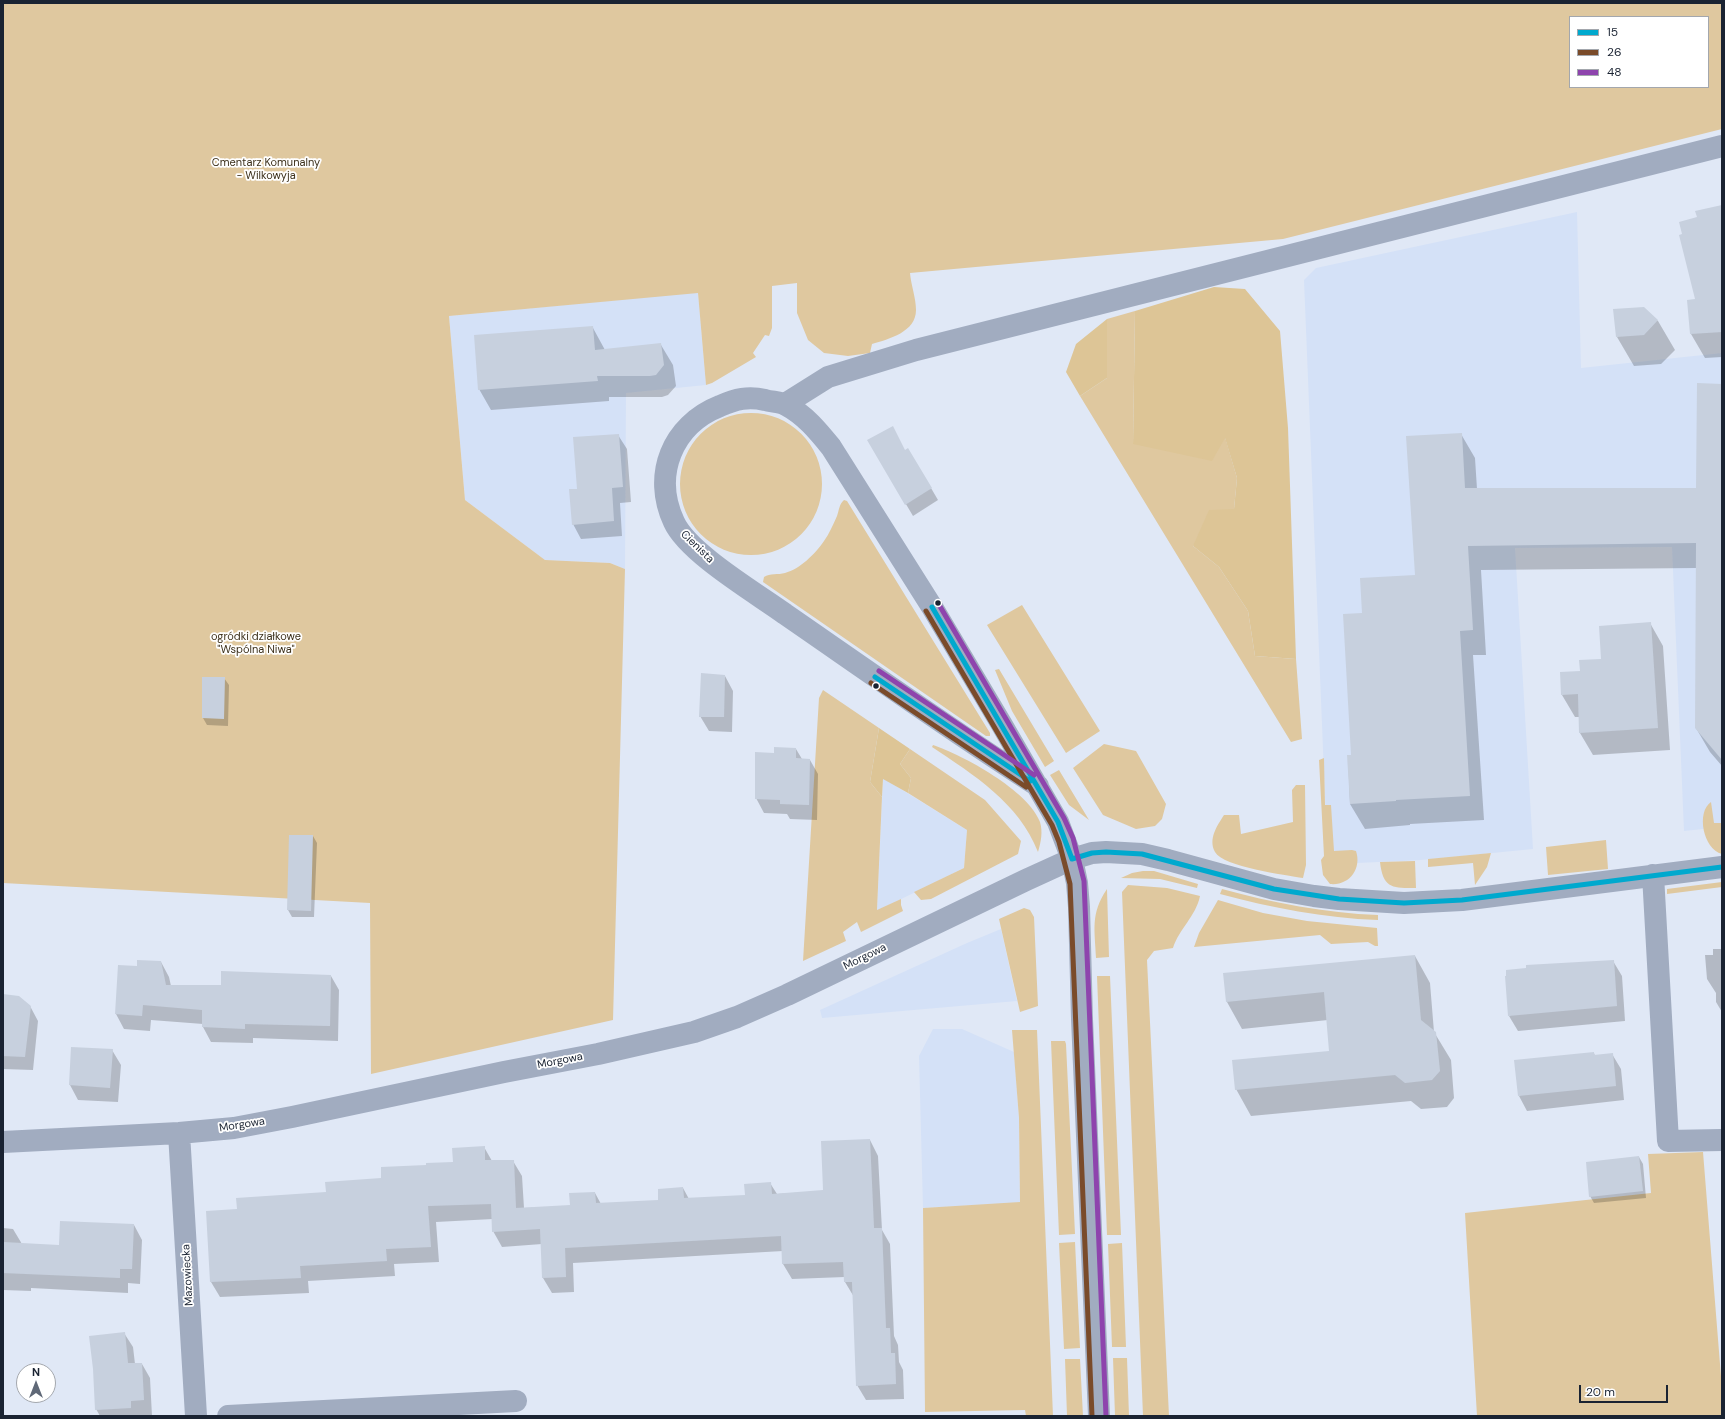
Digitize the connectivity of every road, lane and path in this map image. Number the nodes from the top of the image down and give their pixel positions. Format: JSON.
{"nodes":[{"id":1,"x":1722,"y":146,"type":"edge"},
{"id":2,"x":785,"y":404,"type":"junction"},
{"id":3,"x":1038,"y":786,"type":"junction"},
{"id":4,"x":1072,"y":859,"type":"junction"},
{"id":5,"x":1722,"y":867,"type":"edge"},
{"id":6,"x":1653,"y":876,"type":"junction"},
{"id":7,"x":179,"y":1134,"type":"junction"},
{"id":8,"x":1722,"y":1140,"type":"edge"},
{"id":9,"x":3,"y":1142,"type":"edge"},
{"id":10,"x":516,"y":1401,"type":"dead end"},
{"id":11,"x":196,"y":1416,"type":"edge"},
{"id":12,"x":228,"y":1416,"type":"edge"},
{"id":13,"x":1099,"y":1416,"type":"edge"}],
"edges":[{"from":1,"to":2,"type":"street"},
{"from":2,"to":3,"type":"street","name":"Cienista"},
{"from":2,"to":3,"type":"street","name":"Cienista"},
{"from":3,"to":4,"type":"street","name":"Cienista"},
{"from":4,"to":6,"type":"street","name":"Morgowa"},
{"from":4,"to":7,"type":"street","name":"Morgowa"},
{"from":4,"to":13,"type":"street","name":"Cienista"},
{"from":5,"to":6,"type":"street","name":"Morgowa"},
{"from":6,"to":8,"type":"street"},
{"from":7,"to":9,"type":"street","name":"Morgowa"},
{"from":7,"to":11,"type":"street","name":"Mazowiecka"},
{"from":10,"to":12,"type":"street"}]}
